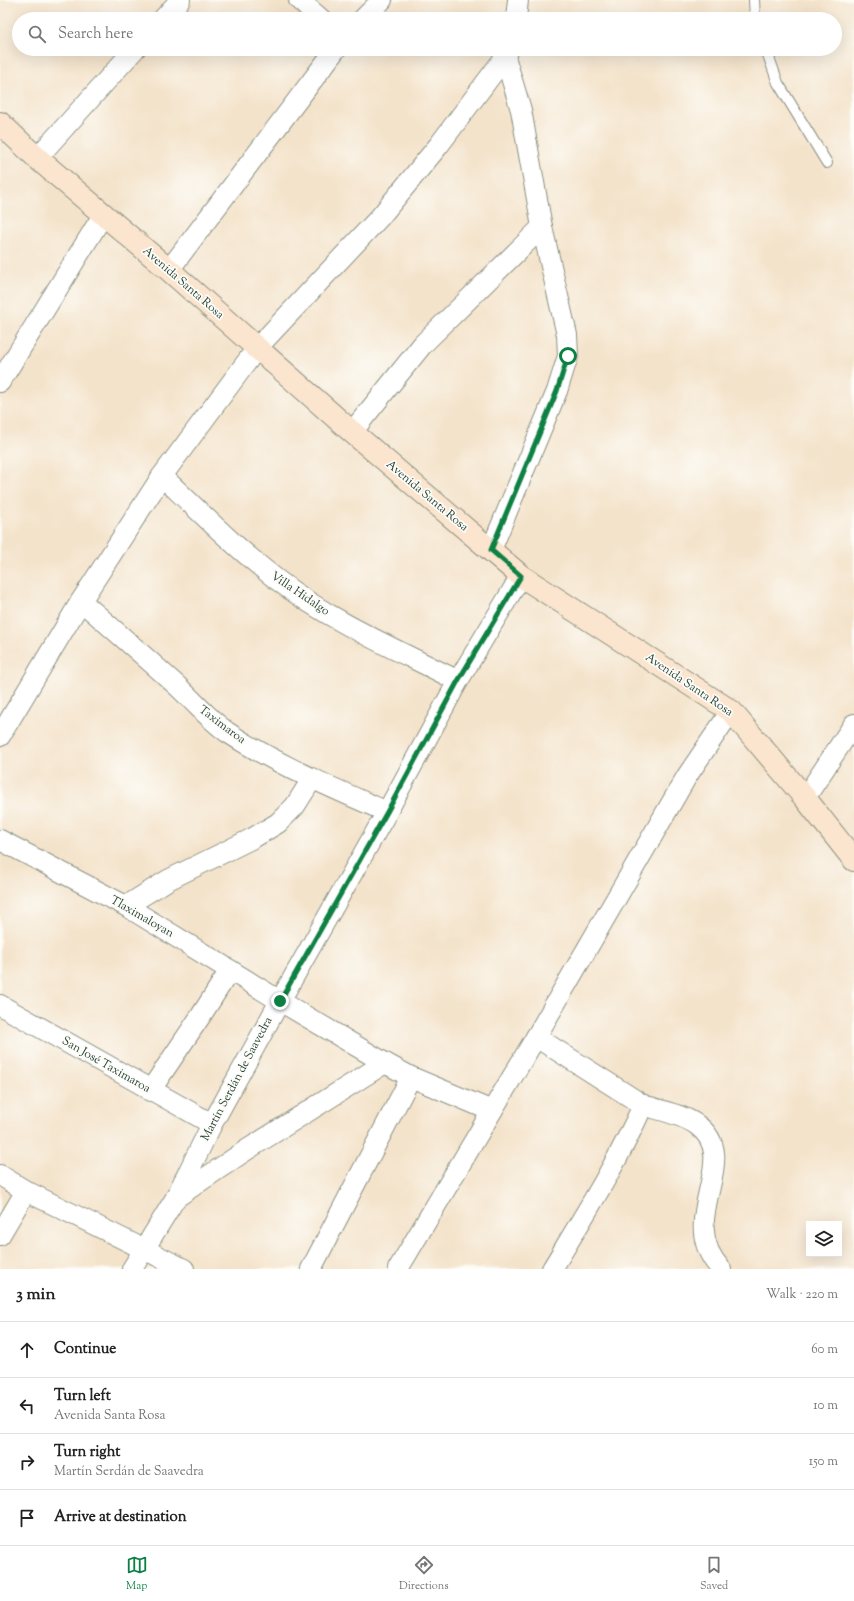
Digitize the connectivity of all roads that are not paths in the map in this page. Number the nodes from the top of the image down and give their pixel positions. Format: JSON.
{"nodes":[{"id":1,"x":180,"y":0,"type":"edge"},
{"id":2,"x":299,"y":0,"type":"edge"},
{"id":3,"x":382,"y":0,"type":"edge"},
{"id":4,"x":518,"y":0,"type":"edge"},
{"id":5,"x":754,"y":0,"type":"edge"},
{"id":6,"x":169,"y":12,"type":"edge"},
{"id":7,"x":313,"y":12,"type":"edge"},
{"id":8,"x":371,"y":12,"type":"edge"},
{"id":9,"x":517,"y":12,"type":"edge"},
{"id":10,"x":755,"y":12,"type":"edge"},
{"id":11,"x":129,"y":56,"type":"edge"},
{"id":12,"x":331,"y":56,"type":"edge"},
{"id":13,"x":505,"y":56,"type":"edge"},
{"id":14,"x":508,"y":56,"type":"edge"},
{"id":15,"x":768,"y":56,"type":"edge"},
{"id":16,"x":0,"y":124,"type":"edge"},
{"id":17,"x":37,"y":158,"type":"junction"},
{"id":18,"x":827,"y":163,"type":"dead end"},
{"id":19,"x":103,"y":215,"type":"junction"},
{"id":20,"x":542,"y":227,"type":"junction"},
{"id":21,"x":169,"y":270,"type":"junction"},
{"id":22,"x":257,"y":348,"type":"junction"},
{"id":23,"x":0,"y":382,"type":"edge"},
{"id":24,"x":352,"y":432,"type":"junction"},
{"id":25,"x":162,"y":476,"type":"junction"},
{"id":26,"x":491,"y":550,"type":"junction"},
{"id":27,"x":521,"y":576,"type":"junction"},
{"id":28,"x":81,"y":601,"type":"junction"},
{"id":29,"x":458,"y":681,"type":"junction"},
{"id":30,"x":731,"y":711,"type":"junction"},
{"id":31,"x":854,"y":724,"type":"edge"},
{"id":32,"x":0,"y":736,"type":"edge"},
{"id":33,"x":312,"y":779,"type":"junction"},
{"id":34,"x":805,"y":798,"type":"junction"},
{"id":35,"x":387,"y":812,"type":"junction"},
{"id":36,"x":0,"y":840,"type":"edge"},
{"id":37,"x":854,"y":860,"type":"edge"},
{"id":38,"x":126,"y":906,"type":"junction"},
{"id":39,"x":230,"y":970,"type":"junction"},
{"id":40,"x":280,"y":1001,"type":"junction"},
{"id":41,"x":0,"y":1005,"type":"edge"},
{"id":42,"x":536,"y":1037,"type":"junction"},
{"id":43,"x":385,"y":1063,"type":"junction"},
{"id":44,"x":411,"y":1077,"type":"junction"},
{"id":45,"x":150,"y":1090,"type":"junction"},
{"id":46,"x":643,"y":1104,"type":"junction"},
{"id":47,"x":492,"y":1111,"type":"junction"},
{"id":48,"x":212,"y":1124,"type":"junction"},
{"id":49,"x":0,"y":1175,"type":"edge"},
{"id":50,"x":26,"y":1191,"type":"junction"},
{"id":51,"x":175,"y":1199,"type":"junction"},
{"id":52,"x":0,"y":1234,"type":"edge"},
{"id":53,"x":144,"y":1249,"type":"junction"},
{"id":54,"x":132,"y":1269,"type":"edge"},
{"id":55,"x":184,"y":1269,"type":"edge"},
{"id":56,"x":311,"y":1269,"type":"edge"},
{"id":57,"x":398,"y":1269,"type":"edge"},
{"id":58,"x":552,"y":1269,"type":"edge"},
{"id":59,"x":721,"y":1269,"type":"edge"}],
"edges":[{"from":1,"to":6,"type":"street"},
{"from":2,"to":7,"type":"street"},
{"from":3,"to":8,"type":"street"},
{"from":4,"to":9,"type":"street"},
{"from":5,"to":10,"type":"lane"},
{"from":11,"to":17,"type":"street"},
{"from":12,"to":21,"type":"street"},
{"from":13,"to":22,"type":"street"},
{"from":14,"to":20,"type":"street"},
{"from":15,"to":18,"type":"lane"},
{"from":16,"to":17,"type":"street","name":"Avenida Santa Rosa"},
{"from":17,"to":19,"type":"street","name":"Avenida Santa Rosa"},
{"from":19,"to":21,"type":"street","name":"Avenida Santa Rosa"},
{"from":19,"to":23,"type":"street"},
{"from":20,"to":24,"type":"street"},
{"from":20,"to":26,"type":"street"},
{"from":21,"to":22,"type":"street","name":"Avenida Santa Rosa"},
{"from":22,"to":24,"type":"street","name":"Avenida Santa Rosa"},
{"from":22,"to":25,"type":"street"},
{"from":24,"to":26,"type":"street","name":"Avenida Santa Rosa"},
{"from":25,"to":28,"type":"street"},
{"from":25,"to":29,"type":"street","name":"Villa Hidalgo"},
{"from":26,"to":27,"type":"street","name":"Avenida Santa Rosa"},
{"from":27,"to":29,"type":"street","name":"Martín Serdán de Saavedra"},
{"from":27,"to":30,"type":"street","name":"Avenida Santa Rosa"},
{"from":28,"to":32,"type":"street"},
{"from":28,"to":33,"type":"street","name":"Taximaroa"},
{"from":29,"to":35,"type":"street","name":"Martín Serdán de Saavedra"},
{"from":30,"to":34,"type":"street","name":"Avenida Santa Rosa"},
{"from":30,"to":42,"type":"street"},
{"from":31,"to":34,"type":"street"},
{"from":33,"to":35,"type":"street","name":"Taximaroa"},
{"from":33,"to":38,"type":"street"},
{"from":34,"to":37,"type":"street","name":"Avenida Santa Rosa"},
{"from":35,"to":40,"type":"street","name":"Martín Serdán de Saavedra"},
{"from":36,"to":38,"type":"street","name":"Tlaximaloyan"},
{"from":38,"to":39,"type":"street","name":"Tlaximaloyan"},
{"from":39,"to":40,"type":"street","name":"Tlaximaloyan"},
{"from":39,"to":45,"type":"street"},
{"from":40,"to":43,"type":"street","name":"Tlaximaloyan"},
{"from":40,"to":48,"type":"street","name":"Martín Serdán de Saavedra"},
{"from":41,"to":45,"type":"street","name":"San José Taximaroa"},
{"from":42,"to":46,"type":"street"},
{"from":42,"to":47,"type":"street"},
{"from":43,"to":44,"type":"street","name":"Tlaximaloyan"},
{"from":43,"to":51,"type":"street"},
{"from":44,"to":47,"type":"street","name":"Tlaximaloyan"},
{"from":44,"to":56,"type":"street"},
{"from":45,"to":48,"type":"street","name":"San José Taximaroa"},
{"from":46,"to":58,"type":"street"},
{"from":46,"to":59,"type":"street"},
{"from":47,"to":57,"type":"street"},
{"from":48,"to":51,"type":"street","name":"Martín Serdán de Saavedra"},
{"from":49,"to":50,"type":"street"},
{"from":50,"to":52,"type":"street"},
{"from":50,"to":53,"type":"street"},
{"from":51,"to":53,"type":"street","name":"Martín Serdán de Saavedra"},
{"from":53,"to":54,"type":"street","name":"Martín Serdán de Saavedra"},
{"from":53,"to":55,"type":"street"}]}
